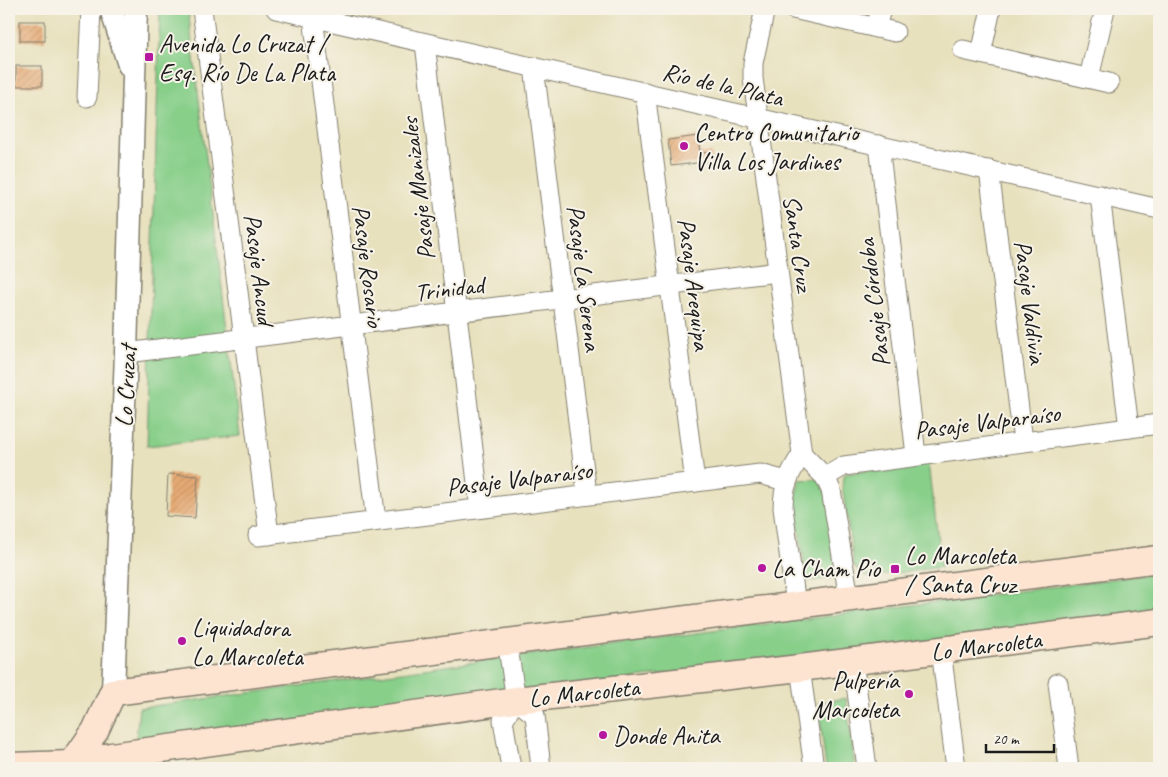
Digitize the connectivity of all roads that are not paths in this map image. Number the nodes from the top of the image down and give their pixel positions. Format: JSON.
{"nodes":[{"id":1,"x":91,"y":9,"type":"edge"},
{"id":2,"x":111,"y":9,"type":"edge"},
{"id":3,"x":136,"y":9,"type":"edge"},
{"id":4,"x":202,"y":9,"type":"edge"},
{"id":5,"x":276,"y":9,"type":"edge"},
{"id":6,"x":765,"y":9,"type":"edge"},
{"id":7,"x":793,"y":9,"type":"edge"},
{"id":8,"x":881,"y":9,"type":"edge"},
{"id":9,"x":991,"y":9,"type":"edge"},
{"id":10,"x":1104,"y":9,"type":"edge"},
{"id":11,"x":313,"y":17,"type":"junction"},
{"id":12,"x":876,"y":28,"type":"junction"},
{"id":13,"x":896,"y":32,"type":"dead end"},
{"id":14,"x":425,"y":43,"type":"junction"},
{"id":15,"x":534,"y":67,"type":"junction"},
{"id":16,"x":1089,"y":78,"type":"junction"},
{"id":17,"x":135,"y":80,"type":"junction"},
{"id":18,"x":1109,"y":83,"type":"dead end"},
{"id":19,"x":645,"y":92,"type":"junction"},
{"id":20,"x":88,"y":97,"type":"dead end"},
{"id":21,"x":758,"y":118,"type":"junction"},
{"id":22,"x":879,"y":145,"type":"junction"},
{"id":23,"x":988,"y":170,"type":"junction"},
{"id":24,"x":1100,"y":195,"type":"junction"},
{"id":25,"x":1159,"y":208,"type":"edge"},
{"id":26,"x":778,"y":272,"type":"junction"},
{"id":27,"x":670,"y":285,"type":"junction"},
{"id":28,"x":563,"y":298,"type":"junction"},
{"id":29,"x":457,"y":312,"type":"junction"},
{"id":30,"x":351,"y":325,"type":"junction"},
{"id":31,"x":243,"y":338,"type":"junction"},
{"id":32,"x":126,"y":353,"type":"junction"},
{"id":33,"x":1159,"y":424,"type":"edge"},
{"id":34,"x":1129,"y":428,"type":"junction"},
{"id":35,"x":1024,"y":441,"type":"junction"},
{"id":36,"x":802,"y":454,"type":"junction"},
{"id":37,"x":916,"y":455,"type":"junction"},
{"id":38,"x":825,"y":477,"type":"junction"},
{"id":39,"x":786,"y":481,"type":"junction"},
{"id":40,"x":695,"y":482,"type":"junction"},
{"id":41,"x":587,"y":494,"type":"junction"},
{"id":42,"x":480,"y":508,"type":"junction"},
{"id":43,"x":376,"y":522,"type":"junction"},
{"id":44,"x":263,"y":535,"type":"joint"},
{"id":45,"x":1159,"y":559,"type":"edge"},
{"id":46,"x":849,"y":598,"type":"junction"},
{"id":47,"x":796,"y":605,"type":"junction"},
{"id":48,"x":1159,"y":622,"type":"edge"},
{"id":49,"x":507,"y":641,"type":"junction"},
{"id":50,"x":941,"y":650,"type":"junction"},
{"id":51,"x":853,"y":661,"type":"junction"},
{"id":52,"x":800,"y":668,"type":"junction"},
{"id":53,"x":1058,"y":683,"type":"dead end"},
{"id":54,"x":113,"y":692,"type":"junction"},
{"id":55,"x":516,"y":700,"type":"junction"},
{"id":56,"x":111,"y":762,"type":"edge"},
{"id":57,"x":9,"y":766,"type":"edge"},
{"id":58,"x":72,"y":766,"type":"edge"},
{"id":59,"x":511,"y":768,"type":"edge"},
{"id":60,"x":541,"y":768,"type":"edge"},
{"id":61,"x":814,"y":768,"type":"edge"},
{"id":62,"x":867,"y":768,"type":"edge"},
{"id":63,"x":956,"y":768,"type":"edge"},
{"id":64,"x":1069,"y":768,"type":"edge"}],
"edges":[{"from":1,"to":20,"type":"street"},
{"from":2,"to":17,"type":"street","name":"Lo Cruzat"},
{"from":3,"to":17,"type":"street","name":"Lo Cruzat"},
{"from":4,"to":31,"type":"street","name":"Pasaje Ancud"},
{"from":5,"to":11,"type":"street","name":"Río de la Plata"},
{"from":6,"to":21,"type":"street","name":"Santa Cruz"},
{"from":7,"to":12,"type":"street"},
{"from":8,"to":12,"type":"street"},
{"from":9,"to":16,"type":"street"},
{"from":10,"to":16,"type":"street"},
{"from":11,"to":14,"type":"street","name":"Río de la Plata"},
{"from":11,"to":30,"type":"street","name":"Pasaje Rosario"},
{"from":12,"to":13,"type":"street"},
{"from":14,"to":15,"type":"street","name":"Río de la Plata"},
{"from":14,"to":29,"type":"street","name":"Pasaje Manizales"},
{"from":15,"to":19,"type":"street","name":"Río de la Plata"},
{"from":15,"to":28,"type":"street","name":"Pasaje La Serena"},
{"from":16,"to":18,"type":"street"},
{"from":17,"to":32,"type":"street","name":"Lo Cruzat"},
{"from":19,"to":21,"type":"street","name":"Río de la Plata"},
{"from":19,"to":27,"type":"street","name":"Pasaje Arequipa"},
{"from":21,"to":22,"type":"street","name":"Río de la Plata"},
{"from":21,"to":26,"type":"street","name":"Santa Cruz"},
{"from":22,"to":23,"type":"street","name":"Río de la Plata"},
{"from":22,"to":37,"type":"street","name":"Pasaje Córdoba"},
{"from":23,"to":24,"type":"street","name":"Río de la Plata"},
{"from":23,"to":35,"type":"street","name":"Pasaje Valdivia"},
{"from":24,"to":25,"type":"street","name":"Río de la Plata"},
{"from":24,"to":34,"type":"street"},
{"from":26,"to":27,"type":"street","name":"Trinidad"},
{"from":26,"to":36,"type":"street","name":"Santa Cruz"},
{"from":27,"to":28,"type":"street","name":"Trinidad"},
{"from":27,"to":40,"type":"street","name":"Pasaje Arequipa"},
{"from":28,"to":29,"type":"street","name":"Trinidad"},
{"from":28,"to":41,"type":"street","name":"Pasaje La Serena"},
{"from":29,"to":30,"type":"street","name":"Trinidad"},
{"from":29,"to":42,"type":"street","name":"Pasaje Manizales"},
{"from":30,"to":31,"type":"street","name":"Trinidad"},
{"from":30,"to":43,"type":"street","name":"Pasaje Rosario"},
{"from":31,"to":32,"type":"street","name":"Trinidad"},
{"from":31,"to":44,"type":"street","name":"Pasaje Ancud"},
{"from":32,"to":54,"type":"street","name":"Lo Cruzat"},
{"from":33,"to":34,"type":"street","name":"Pasaje Valparaíso"},
{"from":34,"to":35,"type":"street","name":"Pasaje Valparaíso"},
{"from":35,"to":37,"type":"street","name":"Pasaje Valparaíso"},
{"from":36,"to":38,"type":"street"},
{"from":36,"to":39,"type":"street"},
{"from":37,"to":38,"type":"street","name":"Pasaje Valparaíso"},
{"from":38,"to":46,"type":"street"},
{"from":39,"to":40,"type":"street","name":"Pasaje Valparaíso"},
{"from":39,"to":47,"type":"street"},
{"from":40,"to":41,"type":"street","name":"Pasaje Valparaíso"},
{"from":41,"to":42,"type":"street","name":"Pasaje Valparaíso"},
{"from":42,"to":43,"type":"street","name":"Pasaje Valparaíso"},
{"from":43,"to":44,"type":"street","name":"Pasaje Valparaíso"},
{"from":45,"to":46,"type":"main road"},
{"from":46,"to":47,"type":"main road"},
{"from":47,"to":49,"type":"main road"},
{"from":48,"to":50,"type":"main road","name":"Lo Marcoleta"},
{"from":49,"to":54,"type":"main road"},
{"from":49,"to":55,"type":"street"},
{"from":50,"to":51,"type":"main road","name":"Lo Marcoleta"},
{"from":50,"to":63,"type":"street"},
{"from":51,"to":52,"type":"main road","name":"Lo Marcoleta"},
{"from":51,"to":62,"type":"street"},
{"from":52,"to":55,"type":"main road","name":"Lo Marcoleta"},
{"from":52,"to":61,"type":"street"},
{"from":53,"to":64,"type":"street"},
{"from":54,"to":56,"type":"main road","name":"Lo Cruzat"},
{"from":54,"to":58,"type":"main road","name":"Lo Cruzat"},
{"from":55,"to":56,"type":"main road","name":"Lo Marcoleta"},
{"from":55,"to":59,"type":"street"},
{"from":55,"to":60,"type":"street"},
{"from":56,"to":58,"type":"main road","name":"Lo Marcoleta"},
{"from":57,"to":58,"type":"main road","name":"Lo Marcoleta"}]}
